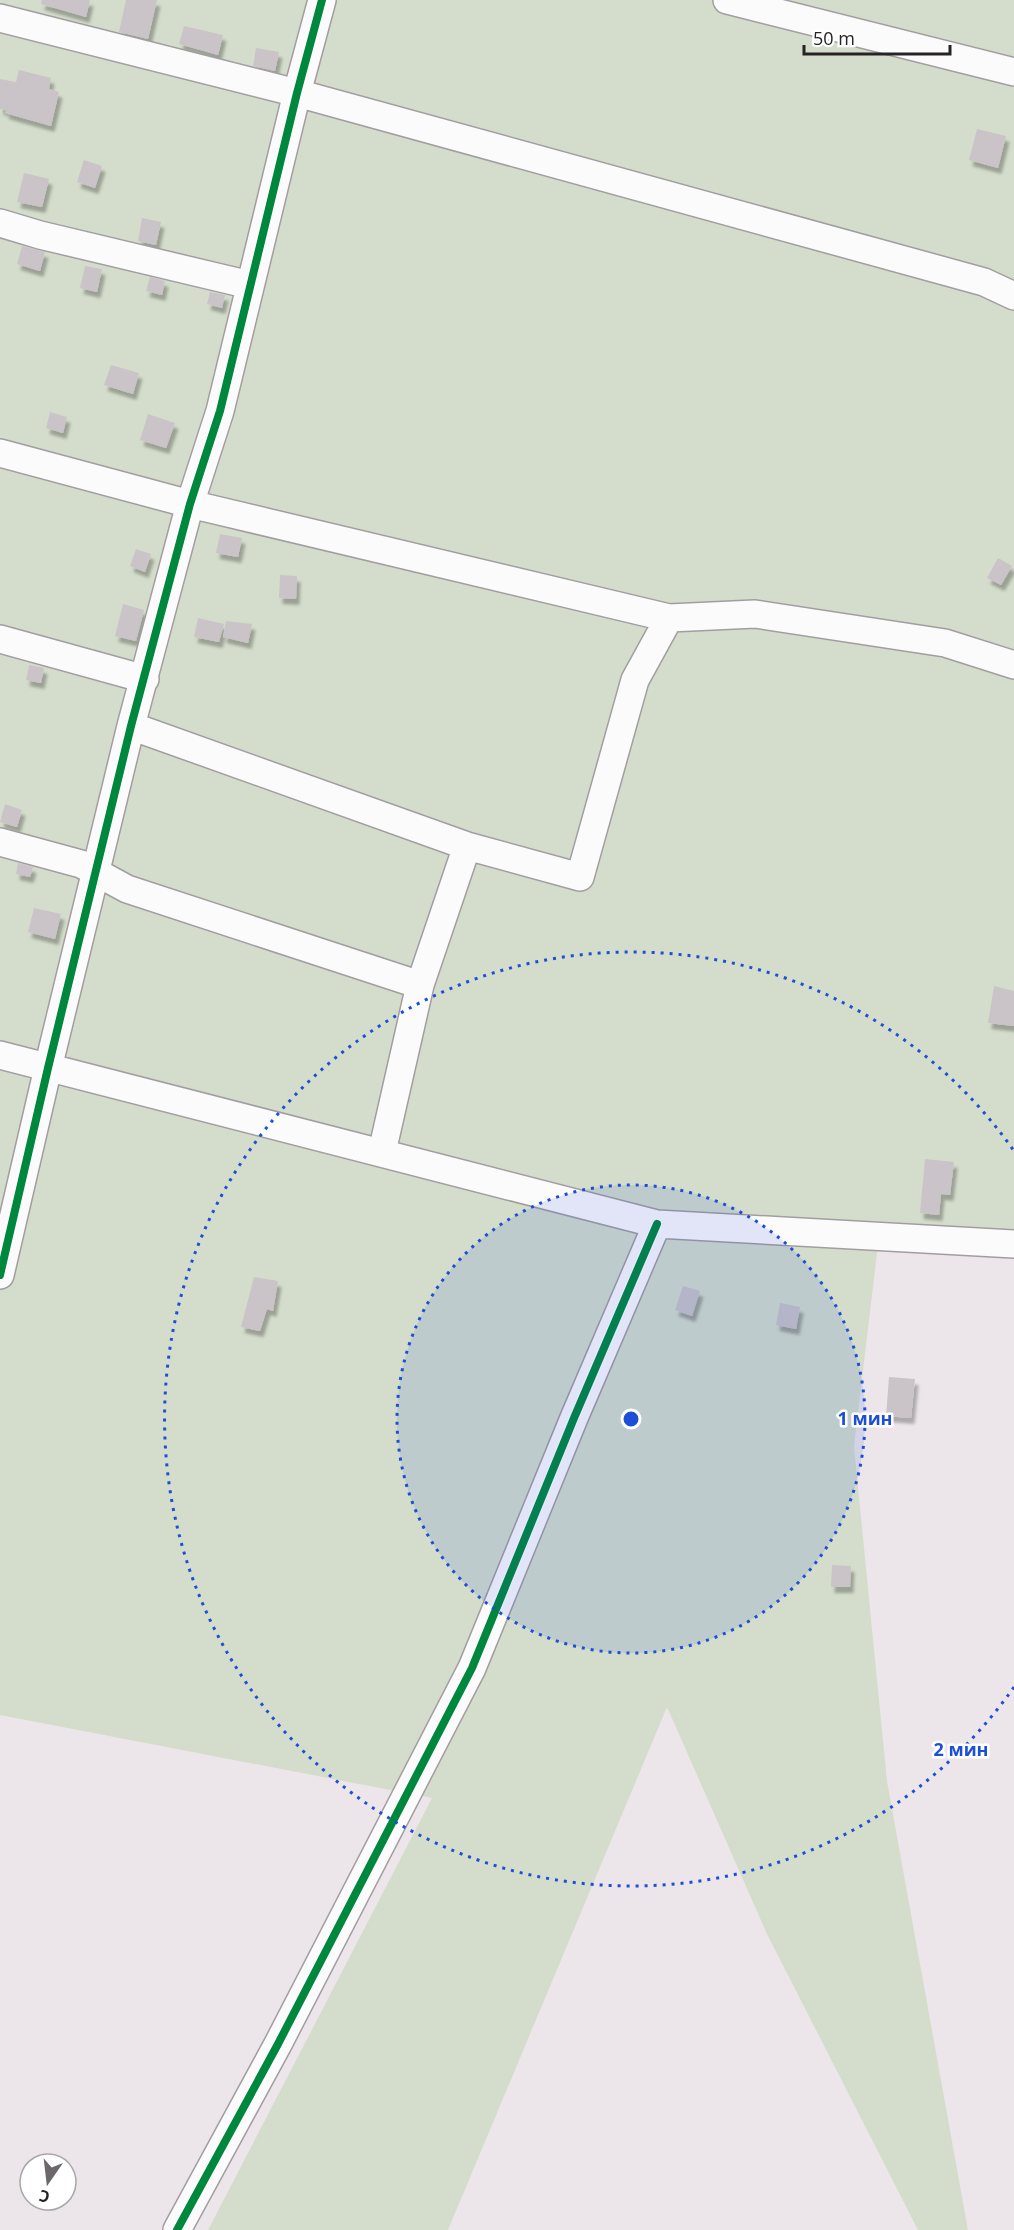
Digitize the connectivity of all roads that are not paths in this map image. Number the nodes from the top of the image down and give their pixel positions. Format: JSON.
{"nodes":[{"id":1,"x":322,"y":0,"type":"edge"},
{"id":2,"x":728,"y":0,"type":"edge"},
{"id":3,"x":0,"y":18,"type":"edge"},
{"id":4,"x":1014,"y":72,"type":"edge"},
{"id":5,"x":297,"y":93,"type":"junction"},
{"id":6,"x":0,"y":223,"type":"edge"},
{"id":7,"x":250,"y":285,"type":"junction"},
{"id":8,"x":1014,"y":296,"type":"edge"},
{"id":9,"x":0,"y":453,"type":"edge"},
{"id":10,"x":190,"y":504,"type":"junction"},
{"id":11,"x":669,"y":618,"type":"junction"},
{"id":12,"x":0,"y":639,"type":"edge"},
{"id":13,"x":1014,"y":665,"type":"edge"},
{"id":14,"x":145,"y":679,"type":"junction"},
{"id":15,"x":131,"y":726,"type":"junction"},
{"id":16,"x":0,"y":842,"type":"edge"},
{"id":17,"x":467,"y":846,"type":"junction"},
{"id":18,"x":96,"y":871,"type":"junction"},
{"id":19,"x":420,"y":986,"type":"junction"},
{"id":20,"x":0,"y":1055,"type":"edge"},
{"id":21,"x":48,"y":1068,"type":"junction"},
{"id":22,"x":382,"y":1152,"type":"junction"},
{"id":23,"x":657,"y":1224,"type":"junction"},
{"id":24,"x":1014,"y":1244,"type":"edge"},
{"id":25,"x":0,"y":1275,"type":"edge"},
{"id":26,"x":177,"y":2230,"type":"edge"}],
"edges":[{"from":1,"to":5,"type":"street"},
{"from":2,"to":4,"type":"street"},
{"from":3,"to":5,"type":"street"},
{"from":5,"to":7,"type":"street"},
{"from":5,"to":8,"type":"street"},
{"from":6,"to":7,"type":"street"},
{"from":7,"to":10,"type":"street"},
{"from":9,"to":10,"type":"street"},
{"from":10,"to":11,"type":"street"},
{"from":10,"to":14,"type":"street"},
{"from":11,"to":13,"type":"street"},
{"from":11,"to":17,"type":"street"},
{"from":12,"to":14,"type":"street"},
{"from":14,"to":15,"type":"street"},
{"from":15,"to":17,"type":"street"},
{"from":15,"to":18,"type":"street"},
{"from":16,"to":18,"type":"street"},
{"from":17,"to":19,"type":"street"},
{"from":18,"to":19,"type":"street"},
{"from":18,"to":21,"type":"street"},
{"from":19,"to":22,"type":"street"},
{"from":20,"to":21,"type":"street"},
{"from":21,"to":22,"type":"street"},
{"from":21,"to":25,"type":"street"},
{"from":22,"to":23,"type":"street"},
{"from":23,"to":24,"type":"street"},
{"from":23,"to":26,"type":"street"}]}
